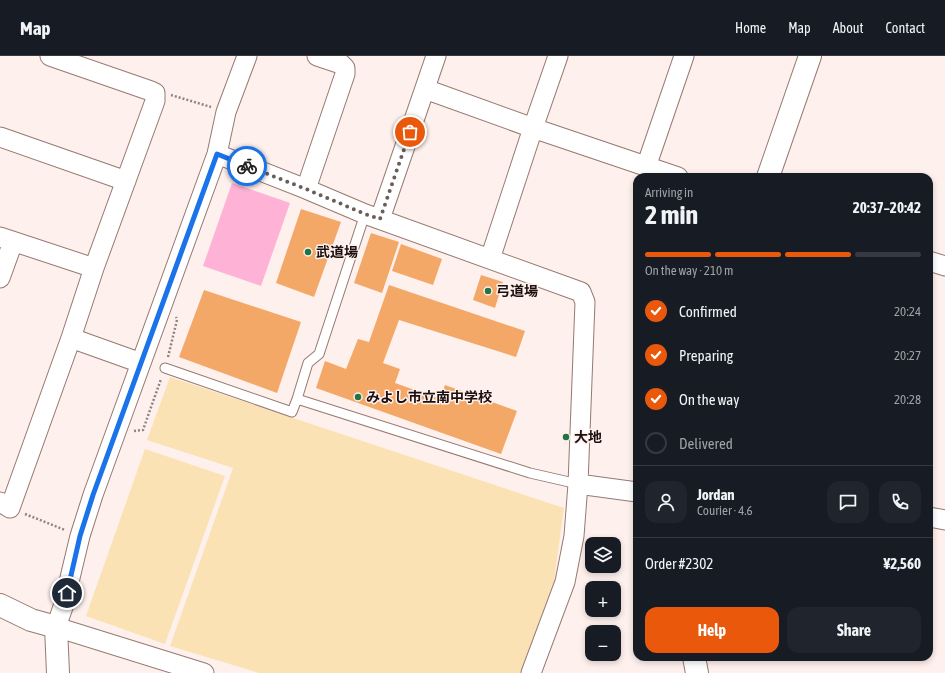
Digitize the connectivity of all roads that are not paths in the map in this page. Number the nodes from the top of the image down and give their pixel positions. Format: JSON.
{"nodes":[{"id":1,"x":50,"y":56,"type":"edge"},
{"id":2,"x":247,"y":56,"type":"edge"},
{"id":3,"x":317,"y":56,"type":"edge"},
{"id":4,"x":436,"y":56,"type":"edge"},
{"id":5,"x":558,"y":56,"type":"edge"},
{"id":6,"x":684,"y":56,"type":"edge"},
{"id":7,"x":810,"y":56,"type":"edge"},
{"id":8,"x":425,"y":89,"type":"junction"},
{"id":9,"x":533,"y":128,"type":"junction"},
{"id":10,"x":0,"y":137,"type":"edge"},
{"id":11,"x":217,"y":154,"type":"junction"},
{"id":12,"x":646,"y":167,"type":"junction"},
{"id":13,"x":665,"y":173,"type":"edge"},
{"id":14,"x":769,"y":173,"type":"edge"},
{"id":15,"x":126,"y":181,"type":"junction"},
{"id":16,"x":306,"y":189,"type":"junction"},
{"id":17,"x":372,"y":216,"type":"junction"},
{"id":18,"x":6,"y":240,"type":"edge"},
{"id":19,"x":490,"y":259,"type":"junction"},
{"id":20,"x":933,"y":262,"type":"edge"},
{"id":21,"x":945,"y":266,"type":"edge"},
{"id":22,"x":94,"y":268,"type":"junction"},
{"id":23,"x":0,"y":278,"type":"edge"},
{"id":24,"x":71,"y":338,"type":"junction"},
{"id":25,"x":141,"y":363,"type":"junction"},
{"id":26,"x":165,"y":368,"type":"road end"},
{"id":27,"x":297,"y":399,"type":"junction"},
{"id":28,"x":578,"y":484,"type":"junction"},
{"id":29,"x":633,"y":491,"type":"edge"},
{"id":30,"x":5,"y":505,"type":"edge"},
{"id":31,"x":933,"y":518,"type":"edge"},
{"id":32,"x":945,"y":520,"type":"edge"},
{"id":33,"x":0,"y":605,"type":"edge"},
{"id":34,"x":56,"y":627,"type":"junction"},
{"id":35,"x":695,"y":661,"type":"edge"},
{"id":36,"x":58,"y":673,"type":"edge"},
{"id":37,"x":204,"y":673,"type":"edge"},
{"id":38,"x":531,"y":673,"type":"edge"},
{"id":39,"x":697,"y":673,"type":"edge"}],
"edges":[{"from":1,"to":15,"type":"street"},
{"from":2,"to":11,"type":"street"},
{"from":3,"to":16,"type":"street"},
{"from":4,"to":8,"type":"street"},
{"from":5,"to":9,"type":"street"},
{"from":6,"to":12,"type":"street"},
{"from":7,"to":14,"type":"street"},
{"from":8,"to":9,"type":"street"},
{"from":8,"to":17,"type":"street"},
{"from":9,"to":12,"type":"street"},
{"from":9,"to":19,"type":"street"},
{"from":10,"to":15,"type":"street"},
{"from":11,"to":16,"type":"street"},
{"from":11,"to":25,"type":"street"},
{"from":12,"to":13,"type":"street"},
{"from":15,"to":22,"type":"street"},
{"from":16,"to":17,"type":"street"},
{"from":17,"to":19,"type":"street"},
{"from":17,"to":27,"type":"lane"},
{"from":18,"to":22,"type":"street"},
{"from":18,"to":23,"type":"street"},
{"from":19,"to":28,"type":"street"},
{"from":20,"to":21,"type":"street"},
{"from":22,"to":24,"type":"street"},
{"from":24,"to":25,"type":"street"},
{"from":24,"to":30,"type":"street"},
{"from":25,"to":34,"type":"street"},
{"from":26,"to":27,"type":"lane"},
{"from":27,"to":28,"type":"lane"},
{"from":28,"to":29,"type":"street"},
{"from":28,"to":38,"type":"street"},
{"from":31,"to":32,"type":"street"},
{"from":33,"to":34,"type":"street"},
{"from":34,"to":36,"type":"street"},
{"from":34,"to":37,"type":"street"},
{"from":35,"to":39,"type":"street"}]}
